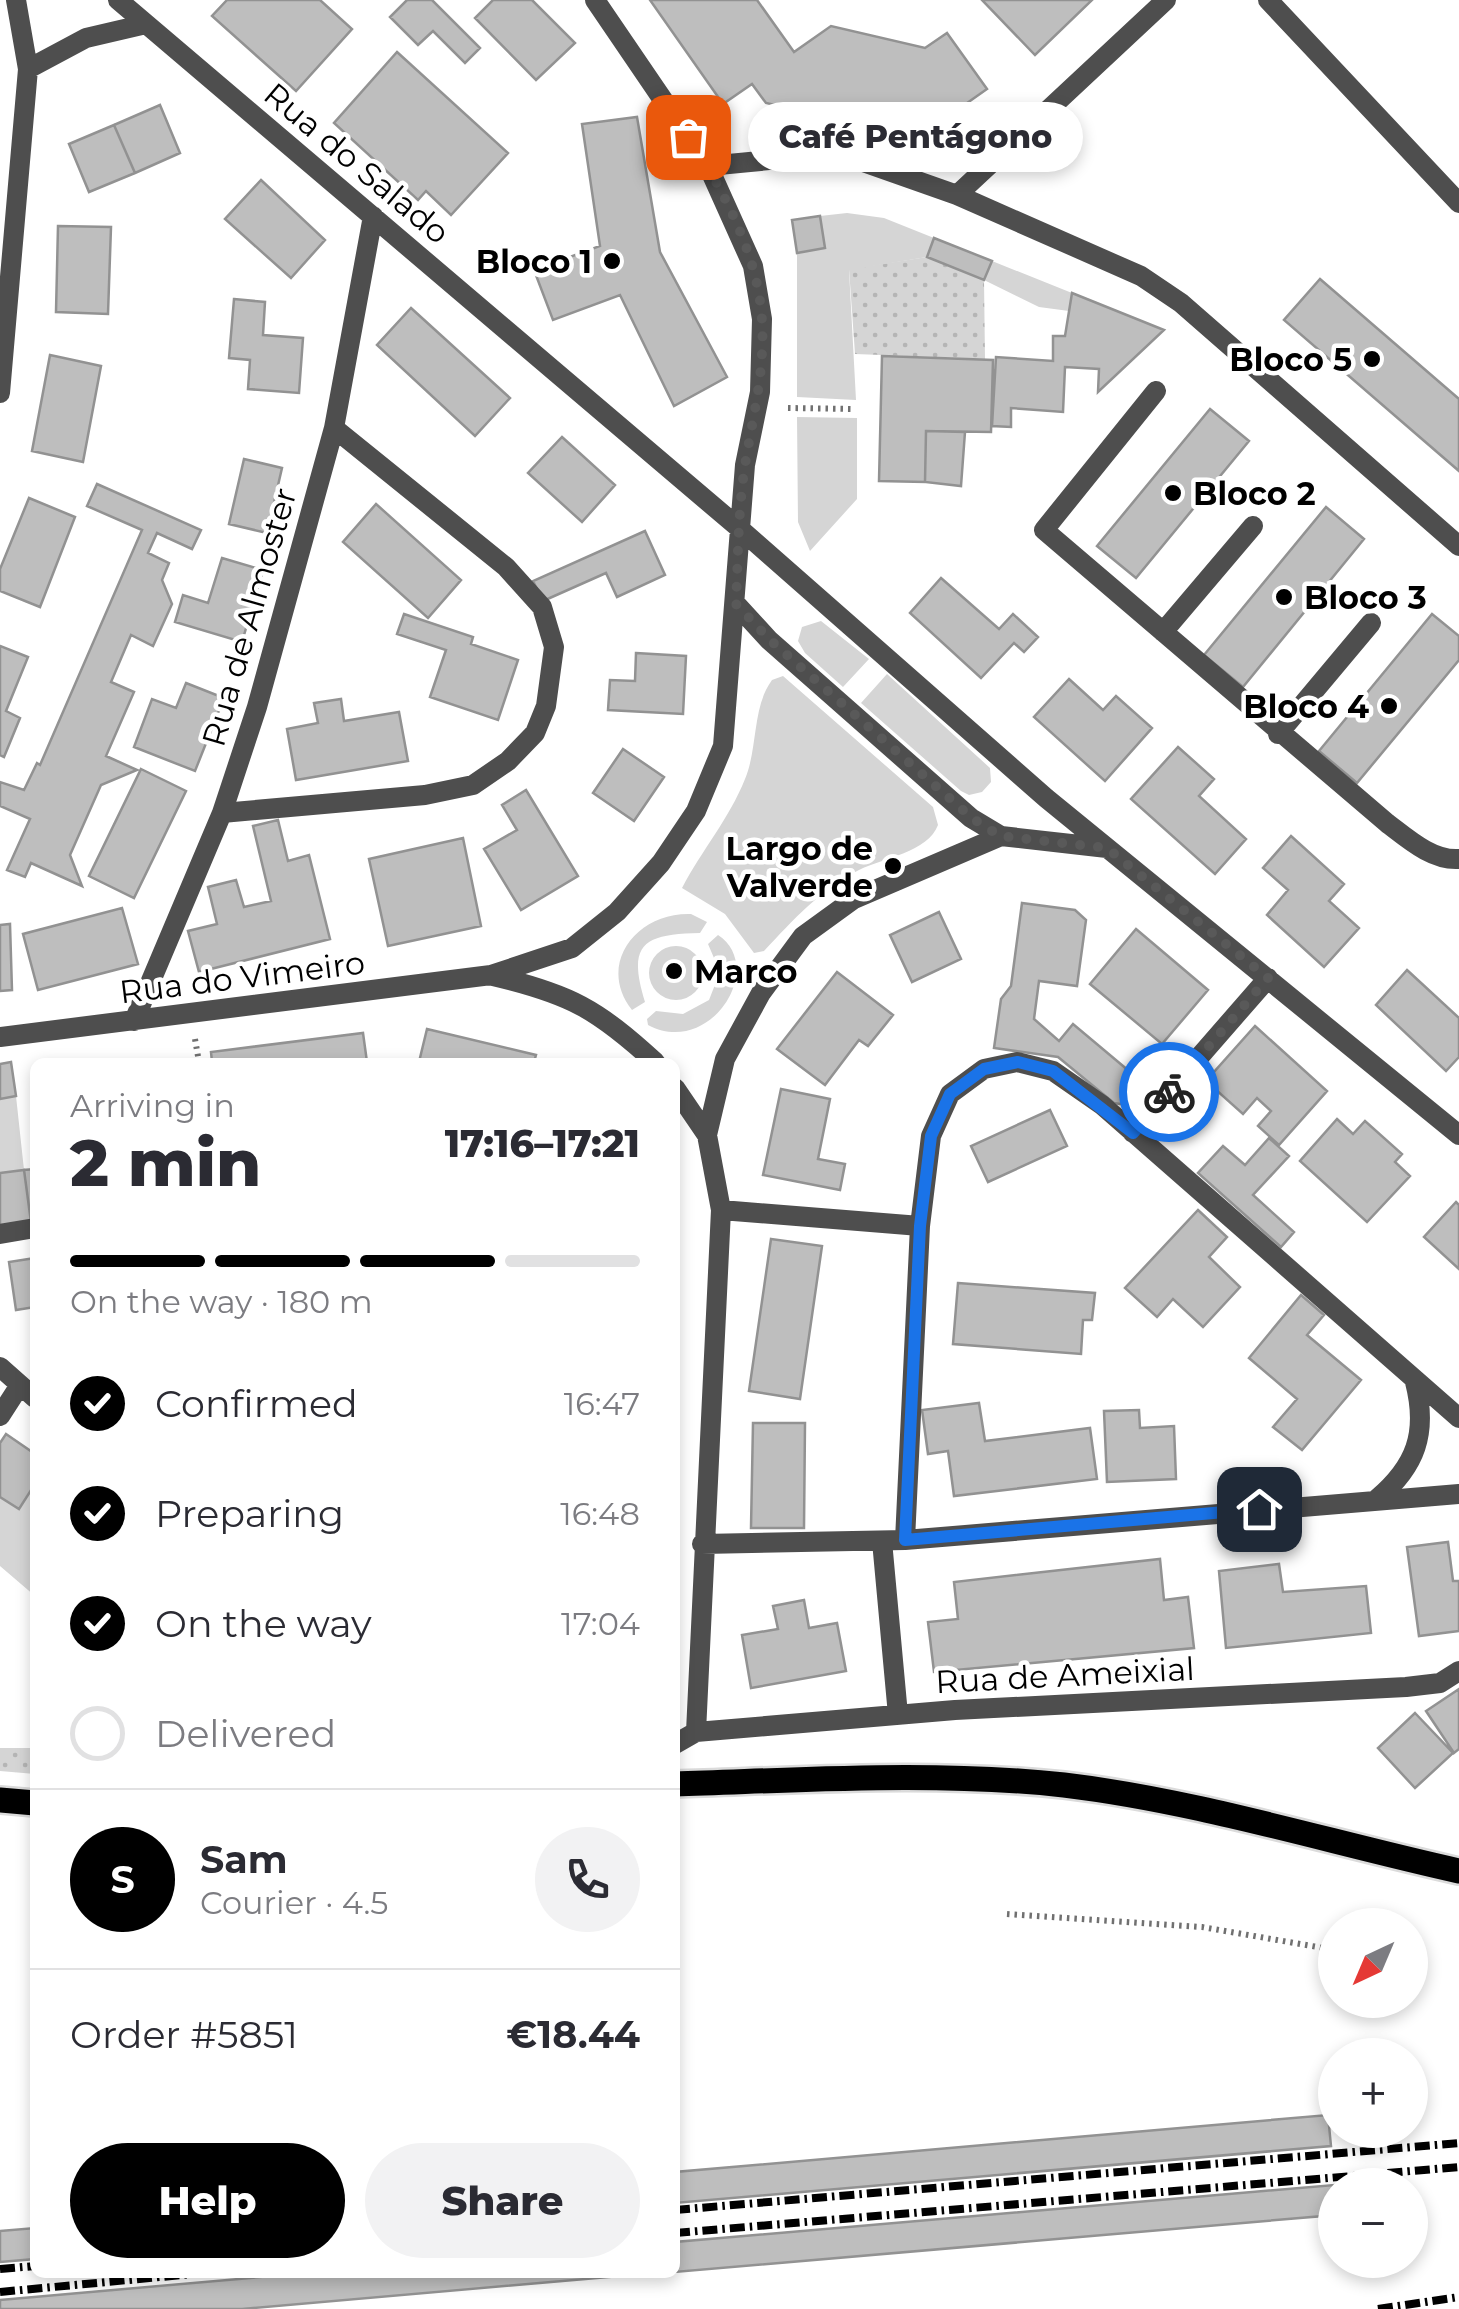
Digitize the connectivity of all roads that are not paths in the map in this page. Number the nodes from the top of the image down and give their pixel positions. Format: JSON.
{"nodes":[{"id":1,"x":16,"y":0,"type":"edge"},
{"id":2,"x":118,"y":0,"type":"edge"},
{"id":3,"x":595,"y":0,"type":"edge"},
{"id":4,"x":1166,"y":0,"type":"edge"},
{"id":5,"x":1268,"y":0,"type":"edge"},
{"id":6,"x":146,"y":24,"type":"junction"},
{"id":7,"x":28,"y":69,"type":"junction"},
{"id":8,"x":708,"y":166,"type":"junction"},
{"id":9,"x":957,"y":195,"type":"junction"},
{"id":10,"x":1459,"y":203,"type":"edge"},
{"id":11,"x":373,"y":216,"type":"junction"},
{"id":12,"x":6,"y":265,"type":"edge"},
{"id":13,"x":1156,"y":392,"type":"dead end"},
{"id":14,"x":0,"y":393,"type":"edge"},
{"id":15,"x":334,"y":428,"type":"junction"},
{"id":16,"x":1253,"y":526,"type":"dead end"},
{"id":17,"x":739,"y":528,"type":"junction"},
{"id":18,"x":1459,"y":546,"type":"edge"},
{"id":19,"x":736,"y":604,"type":"junction"},
{"id":20,"x":1371,"y":623,"type":"dead end"},
{"id":21,"x":1163,"y":632,"type":"junction"},
{"id":22,"x":1278,"y":734,"type":"junction"},
{"id":23,"x":222,"y":813,"type":"junction"},
{"id":24,"x":1000,"y":836,"type":"junction"},
{"id":25,"x":1107,"y":848,"type":"junction"},
{"id":26,"x":1459,"y":859,"type":"edge"},
{"id":27,"x":491,"y":976,"type":"junction"},
{"id":28,"x":1268,"y":978,"type":"junction"},
{"id":29,"x":134,"y":1020,"type":"junction"},
{"id":30,"x":0,"y":1037,"type":"edge"},
{"id":31,"x":650,"y":1058,"type":"edge"},
{"id":32,"x":680,"y":1095,"type":"edge"},
{"id":33,"x":1133,"y":1133,"type":"junction"},
{"id":34,"x":707,"y":1135,"type":"junction"},
{"id":35,"x":1459,"y":1135,"type":"edge"},
{"id":36,"x":721,"y":1210,"type":"junction"},
{"id":37,"x":920,"y":1226,"type":"junction"},
{"id":38,"x":30,"y":1229,"type":"edge"},
{"id":39,"x":0,"y":1234,"type":"edge"},
{"id":40,"x":0,"y":1367,"type":"edge"},
{"id":41,"x":1415,"y":1381,"type":"junction"},
{"id":42,"x":28,"y":1391,"type":"edge"},
{"id":43,"x":0,"y":1416,"type":"edge"},
{"id":44,"x":1459,"y":1418,"type":"edge"},
{"id":45,"x":1459,"y":1494,"type":"edge"},
{"id":46,"x":1377,"y":1499,"type":"junction"},
{"id":47,"x":905,"y":1540,"type":"junction"},
{"id":48,"x":882,"y":1541,"type":"junction"},
{"id":49,"x":702,"y":1544,"type":"junction"},
{"id":50,"x":1459,"y":1671,"type":"edge"},
{"id":51,"x":898,"y":1715,"type":"junction"},
{"id":52,"x":696,"y":1732,"type":"junction"},
{"id":53,"x":680,"y":1741,"type":"edge"},
{"id":54,"x":680,"y":1784,"type":"edge"},
{"id":55,"x":0,"y":1800,"type":"edge"},
{"id":56,"x":30,"y":1805,"type":"edge"},
{"id":57,"x":30,"y":1807,"type":"edge"},
{"id":58,"x":0,"y":1812,"type":"edge"},
{"id":59,"x":1459,"y":1871,"type":"edge"}],
"edges":[{"from":1,"to":7,"type":"street"},
{"from":2,"to":6,"type":"street","name":"Rua do Salado"},
{"from":3,"to":8,"type":"street"},
{"from":4,"to":9,"type":"street"},
{"from":5,"to":10,"type":"street"},
{"from":6,"to":7,"type":"street"},
{"from":6,"to":11,"type":"street","name":"Rua do Salado"},
{"from":7,"to":12,"type":"street"},
{"from":8,"to":9,"type":"street"},
{"from":8,"to":17,"type":"street"},
{"from":9,"to":18,"type":"street"},
{"from":11,"to":15,"type":"street","name":"Rua de Almoster"},
{"from":11,"to":17,"type":"street","name":"Rua do Salado"},
{"from":12,"to":14,"type":"street"},
{"from":13,"to":21,"type":"street"},
{"from":15,"to":23,"type":"street","name":"Rua de Almoster"},
{"from":15,"to":23,"type":"street"},
{"from":16,"to":21,"type":"street"},
{"from":17,"to":19,"type":"street"},
{"from":17,"to":25,"type":"street"},
{"from":19,"to":24,"type":"street"},
{"from":19,"to":27,"type":"street"},
{"from":20,"to":22,"type":"street"},
{"from":21,"to":22,"type":"street"},
{"from":22,"to":26,"type":"street"},
{"from":23,"to":29,"type":"street","name":"Rua de Almoster"},
{"from":24,"to":25,"type":"street"},
{"from":24,"to":34,"type":"street"},
{"from":25,"to":28,"type":"street"},
{"from":27,"to":29,"type":"street","name":"Rua do Vimeiro"},
{"from":27,"to":31,"type":"street"},
{"from":28,"to":33,"type":"street"},
{"from":28,"to":35,"type":"street"},
{"from":29,"to":30,"type":"street","name":"Rua do Vimeiro"},
{"from":32,"to":34,"type":"street"},
{"from":33,"to":37,"type":"street"},
{"from":33,"to":41,"type":"street"},
{"from":34,"to":36,"type":"street"},
{"from":36,"to":37,"type":"street"},
{"from":36,"to":49,"type":"street"},
{"from":37,"to":47,"type":"street"},
{"from":38,"to":39,"type":"street"},
{"from":40,"to":42,"type":"street"},
{"from":41,"to":44,"type":"street"},
{"from":41,"to":46,"type":"street"},
{"from":42,"to":43,"type":"street"},
{"from":45,"to":46,"type":"street"},
{"from":46,"to":47,"type":"street"},
{"from":47,"to":48,"type":"street"},
{"from":48,"to":49,"type":"street"},
{"from":48,"to":51,"type":"street"},
{"from":49,"to":52,"type":"street"},
{"from":50,"to":51,"type":"street","name":"Rua de Ameixial"},
{"from":51,"to":52,"type":"street","name":"Rua de Ameixial"},
{"from":52,"to":53,"type":"street","name":"Rua de Ameixial"},
{"from":54,"to":59,"type":"main road"},
{"from":55,"to":56,"type":"main road"},
{"from":57,"to":58,"type":"main road"}]}
